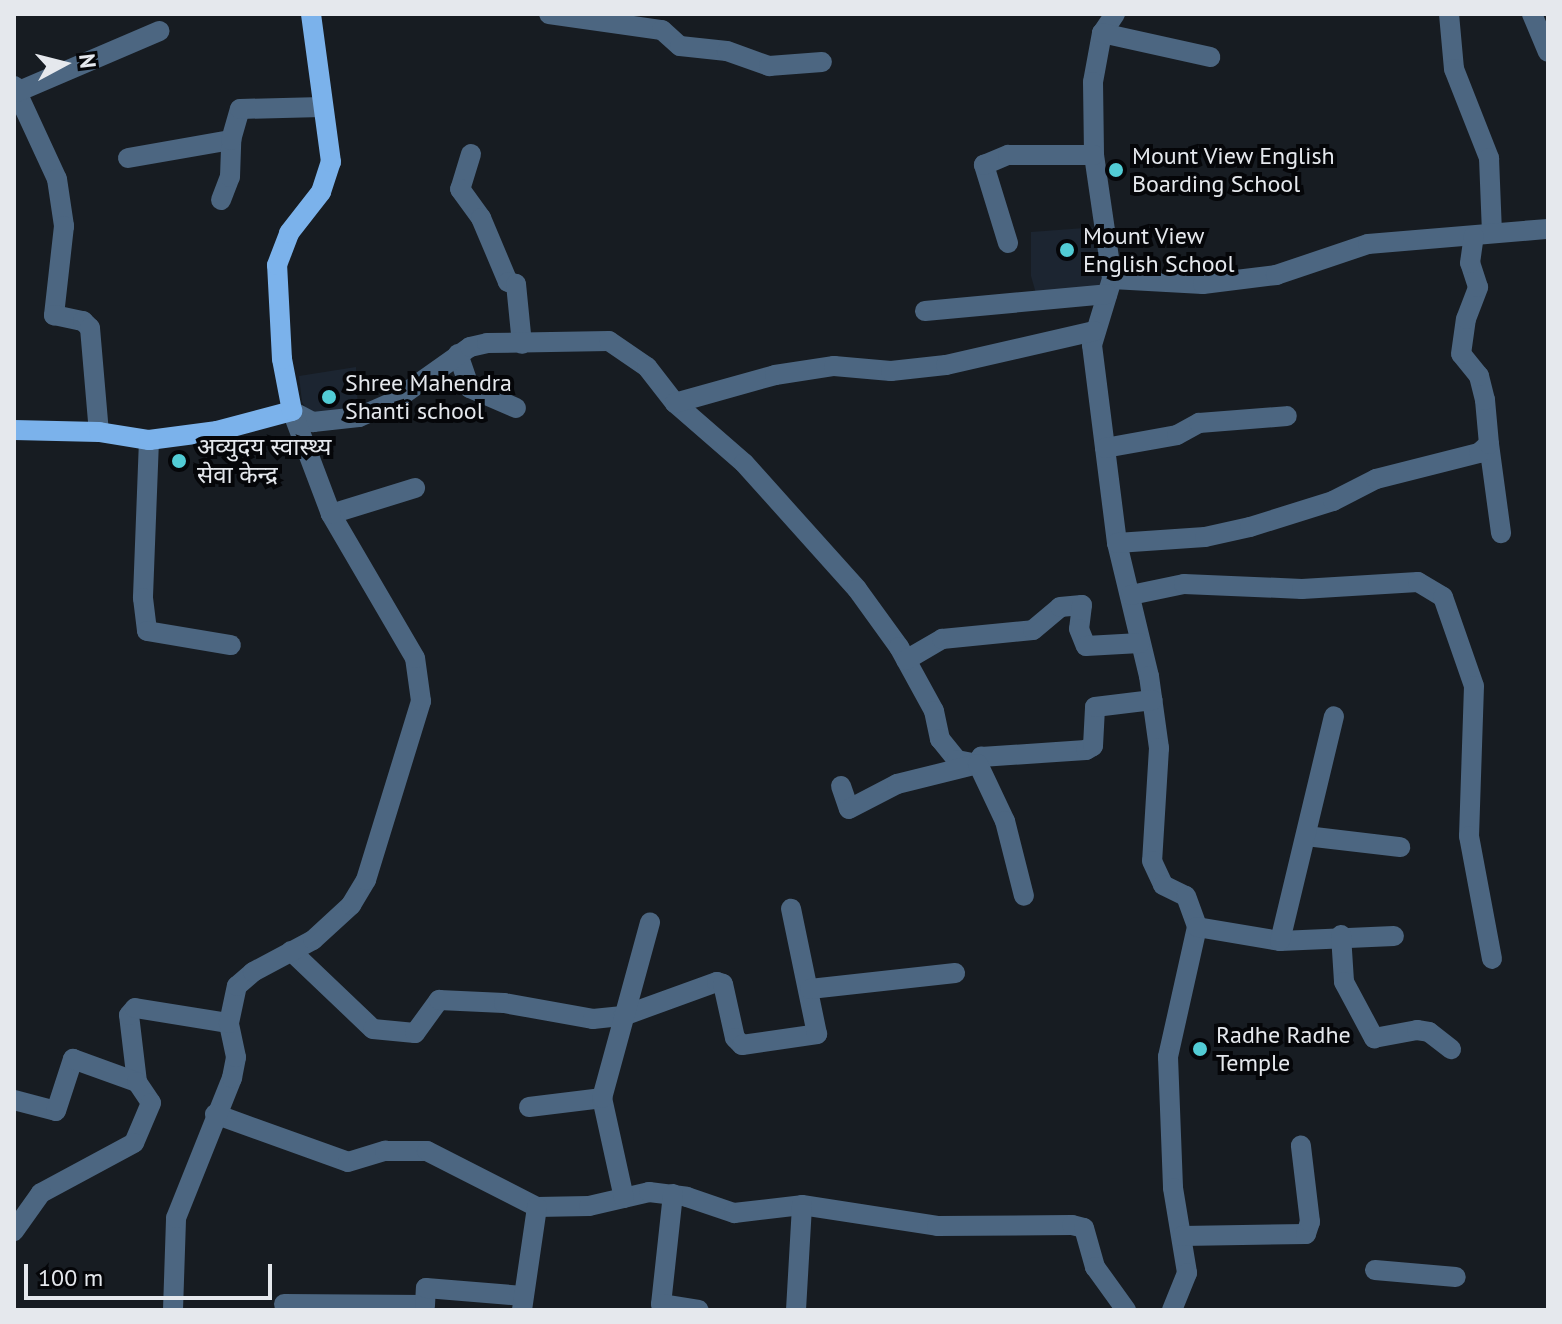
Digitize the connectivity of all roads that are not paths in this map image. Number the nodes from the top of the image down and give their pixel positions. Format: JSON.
{"nodes":[{"id":1,"x":311,"y":14,"type":"edge"},
{"id":2,"x":549,"y":14,"type":"edge"},
{"id":3,"x":1115,"y":14,"type":"edge"},
{"id":4,"x":1449,"y":14,"type":"edge"},
{"id":5,"x":1532,"y":14,"type":"edge"},
{"id":6,"x":159,"y":31,"type":"dead end"},
{"id":7,"x":1102,"y":33,"type":"junction"},
{"id":8,"x":1548,"y":52,"type":"edge"},
{"id":9,"x":1210,"y":57,"type":"dead end"},
{"id":10,"x":822,"y":62,"type":"dead end"},
{"id":11,"x":16,"y":89,"type":"edge"},
{"id":12,"x":322,"y":107,"type":"junction"},
{"id":13,"x":231,"y":140,"type":"junction"},
{"id":14,"x":471,"y":154,"type":"dead end"},
{"id":15,"x":1094,"y":155,"type":"junction"},
{"id":16,"x":128,"y":158,"type":"dead end"},
{"id":17,"x":221,"y":200,"type":"dead end"},
{"id":18,"x":1548,"y":229,"type":"edge"},
{"id":19,"x":1483,"y":234,"type":"junction"},
{"id":20,"x":1008,"y":243,"type":"dead end"},
{"id":21,"x":1109,"y":286,"type":"junction"},
{"id":22,"x":925,"y":311,"type":"dead end"},
{"id":23,"x":1094,"y":331,"type":"junction"},
{"id":24,"x":522,"y":344,"type":"junction"},
{"id":25,"x":458,"y":354,"type":"junction"},
{"id":26,"x":675,"y":403,"type":"junction"},
{"id":27,"x":516,"y":408,"type":"dead end"},
{"id":28,"x":292,"y":411,"type":"junction"},
{"id":29,"x":1287,"y":416,"type":"dead end"},
{"id":30,"x":14,"y":430,"type":"edge"},
{"id":31,"x":99,"y":432,"type":"junction"},
{"id":32,"x":149,"y":440,"type":"junction"},
{"id":33,"x":1489,"y":444,"type":"junction"},
{"id":34,"x":1105,"y":448,"type":"junction"},
{"id":35,"x":415,"y":488,"type":"dead end"},
{"id":36,"x":331,"y":514,"type":"junction"},
{"id":37,"x":1501,"y":533,"type":"dead end"},
{"id":38,"x":1117,"y":543,"type":"junction"},
{"id":39,"x":1131,"y":595,"type":"junction"},
{"id":40,"x":1140,"y":643,"type":"junction"},
{"id":41,"x":231,"y":645,"type":"dead end"},
{"id":42,"x":906,"y":660,"type":"junction"},
{"id":43,"x":1153,"y":700,"type":"junction"},
{"id":44,"x":1334,"y":716,"type":"dead end"},
{"id":45,"x":978,"y":764,"type":"junction"},
{"id":46,"x":841,"y":786,"type":"dead end"},
{"id":47,"x":1306,"y":836,"type":"junction"},
{"id":48,"x":1400,"y":847,"type":"dead end"},
{"id":49,"x":1024,"y":896,"type":"dead end"},
{"id":50,"x":791,"y":909,"type":"dead end"},
{"id":51,"x":650,"y":922,"type":"dead end"},
{"id":52,"x":1197,"y":927,"type":"junction"},
{"id":53,"x":1341,"y":935,"type":"junction"},
{"id":54,"x":1394,"y":936,"type":"dead end"},
{"id":55,"x":1280,"y":941,"type":"junction"},
{"id":56,"x":291,"y":951,"type":"junction"},
{"id":57,"x":1492,"y":959,"type":"dead end"},
{"id":58,"x":955,"y":973,"type":"dead end"},
{"id":59,"x":810,"y":989,"type":"junction"},
{"id":60,"x":623,"y":1016,"type":"junction"},
{"id":61,"x":229,"y":1023,"type":"junction"},
{"id":62,"x":1451,"y":1049,"type":"dead end"},
{"id":63,"x":137,"y":1082,"type":"junction"},
{"id":64,"x":602,"y":1098,"type":"junction"},
{"id":65,"x":14,"y":1100,"type":"edge"},
{"id":66,"x":529,"y":1107,"type":"dead end"},
{"id":67,"x":215,"y":1114,"type":"junction"},
{"id":68,"x":1301,"y":1146,"type":"dead end"},
{"id":69,"x":673,"y":1194,"type":"junction"},
{"id":70,"x":624,"y":1198,"type":"junction"},
{"id":71,"x":802,"y":1205,"type":"junction"},
{"id":72,"x":537,"y":1207,"type":"junction"},
{"id":73,"x":14,"y":1231,"type":"edge"},
{"id":74,"x":1182,"y":1236,"type":"junction"},
{"id":75,"x":1375,"y":1270,"type":"dead end"},
{"id":76,"x":1456,"y":1277,"type":"dead end"},
{"id":77,"x":523,"y":1303,"type":"edge"},
{"id":78,"x":284,"y":1304,"type":"dead end"},
{"id":79,"x":173,"y":1310,"type":"edge"},
{"id":80,"x":699,"y":1310,"type":"edge"},
{"id":81,"x":796,"y":1310,"type":"edge"},
{"id":82,"x":1126,"y":1310,"type":"edge"},
{"id":83,"x":1172,"y":1310,"type":"edge"}],
"edges":[{"from":1,"to":12,"type":"main road"},
{"from":2,"to":10,"type":"street"},
{"from":3,"to":7,"type":"street"},
{"from":4,"to":19,"type":"street"},
{"from":5,"to":8,"type":"street"},
{"from":6,"to":11,"type":"street"},
{"from":7,"to":9,"type":"street"},
{"from":7,"to":15,"type":"street"},
{"from":11,"to":31,"type":"street"},
{"from":12,"to":13,"type":"street"},
{"from":12,"to":28,"type":"main road"},
{"from":13,"to":16,"type":"street"},
{"from":13,"to":17,"type":"street"},
{"from":14,"to":24,"type":"street"},
{"from":15,"to":20,"type":"street"},
{"from":15,"to":21,"type":"street"},
{"from":18,"to":19,"type":"street"},
{"from":19,"to":21,"type":"street"},
{"from":19,"to":33,"type":"street"},
{"from":21,"to":22,"type":"street"},
{"from":21,"to":23,"type":"street"},
{"from":23,"to":26,"type":"street"},
{"from":23,"to":34,"type":"street"},
{"from":24,"to":25,"type":"street"},
{"from":24,"to":26,"type":"street"},
{"from":25,"to":27,"type":"street"},
{"from":25,"to":28,"type":"street"},
{"from":26,"to":42,"type":"street"},
{"from":28,"to":32,"type":"main road"},
{"from":28,"to":36,"type":"street"},
{"from":29,"to":34,"type":"street"},
{"from":30,"to":31,"type":"main road"},
{"from":31,"to":32,"type":"main road"},
{"from":32,"to":41,"type":"street"},
{"from":33,"to":37,"type":"street"},
{"from":33,"to":38,"type":"street"},
{"from":34,"to":38,"type":"street"},
{"from":35,"to":36,"type":"street"},
{"from":36,"to":56,"type":"street"},
{"from":38,"to":39,"type":"street"},
{"from":39,"to":40,"type":"street"},
{"from":39,"to":57,"type":"street"},
{"from":40,"to":42,"type":"street"},
{"from":40,"to":43,"type":"street"},
{"from":42,"to":45,"type":"street"},
{"from":43,"to":45,"type":"street"},
{"from":43,"to":52,"type":"street"},
{"from":44,"to":47,"type":"street"},
{"from":45,"to":46,"type":"street"},
{"from":45,"to":49,"type":"street"},
{"from":47,"to":48,"type":"street"},
{"from":47,"to":55,"type":"street"},
{"from":50,"to":59,"type":"street"},
{"from":51,"to":60,"type":"street"},
{"from":52,"to":55,"type":"street"},
{"from":52,"to":74,"type":"street"},
{"from":53,"to":54,"type":"street"},
{"from":53,"to":55,"type":"street"},
{"from":53,"to":62,"type":"street"},
{"from":56,"to":60,"type":"street"},
{"from":56,"to":61,"type":"street"},
{"from":58,"to":59,"type":"street"},
{"from":59,"to":60,"type":"street"},
{"from":60,"to":64,"type":"street"},
{"from":61,"to":63,"type":"street"},
{"from":61,"to":67,"type":"street"},
{"from":63,"to":65,"type":"street"},
{"from":63,"to":73,"type":"street"},
{"from":64,"to":66,"type":"street"},
{"from":64,"to":70,"type":"street"},
{"from":67,"to":72,"type":"street"},
{"from":67,"to":79,"type":"street"},
{"from":68,"to":74,"type":"street"},
{"from":69,"to":70,"type":"street"},
{"from":69,"to":71,"type":"street"},
{"from":69,"to":80,"type":"street"},
{"from":70,"to":72,"type":"street"},
{"from":71,"to":81,"type":"street"},
{"from":71,"to":82,"type":"street"},
{"from":72,"to":77,"type":"street"},
{"from":74,"to":83,"type":"street"},
{"from":75,"to":76,"type":"street"},
{"from":77,"to":78,"type":"street"}]}
